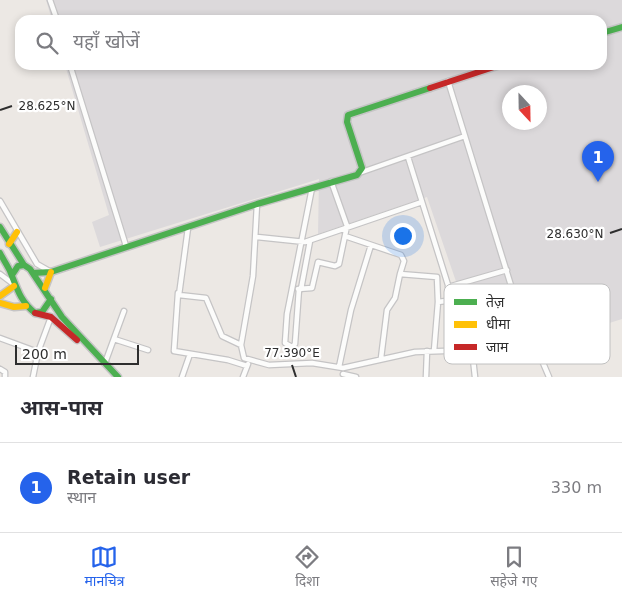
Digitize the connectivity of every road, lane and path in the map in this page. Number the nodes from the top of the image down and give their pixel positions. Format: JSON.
{"nodes":[{"id":1,"x":50,"y":0,"type":"edge"},
{"id":2,"x":54,"y":15,"type":"edge"},
{"id":3,"x":622,"y":27,"type":"edge"},
{"id":4,"x":607,"y":32,"type":"edge"},
{"id":5,"x":72,"y":70,"type":"edge"},
{"id":6,"x":484,"y":70,"type":"edge"},
{"id":7,"x":448,"y":81,"type":"junction"},
{"id":8,"x":465,"y":136,"type":"junction"},
{"id":9,"x":408,"y":157,"type":"junction"},
{"id":10,"x":362,"y":172,"type":"junction"},
{"id":11,"x":331,"y":181,"type":"junction"},
{"id":12,"x":312,"y":188,"type":"junction"},
{"id":13,"x":0,"y":201,"type":"edge"},
{"id":14,"x":422,"y":202,"type":"junction"},
{"id":15,"x":257,"y":204,"type":"junction"},
{"id":16,"x":347,"y":226,"type":"junction"},
{"id":17,"x":0,"y":227,"type":"edge"},
{"id":18,"x":188,"y":228,"type":"junction"},
{"id":19,"x":17,"y":232,"type":"junction"},
{"id":20,"x":345,"y":236,"type":"junction"},
{"id":21,"x":257,"y":237,"type":"junction"},
{"id":22,"x":310,"y":240,"type":"junction"},
{"id":23,"x":301,"y":242,"type":"junction"},
{"id":24,"x":9,"y":244,"type":"junction"},
{"id":25,"x":371,"y":245,"type":"junction"},
{"id":26,"x":126,"y":246,"type":"junction"},
{"id":27,"x":0,"y":253,"type":"edge"},
{"id":28,"x":24,"y":265,"type":"junction"},
{"id":29,"x":507,"y":270,"type":"junction"},
{"id":30,"x":51,"y":272,"type":"junction"},
{"id":31,"x":33,"y":273,"type":"junction"},
{"id":32,"x":0,"y":274,"type":"edge"},
{"id":33,"x":400,"y":274,"type":"junction"},
{"id":34,"x":12,"y":275,"type":"junction"},
{"id":35,"x":13,"y":284,"type":"junction"},
{"id":36,"x":447,"y":284,"type":"edge"},
{"id":37,"x":458,"y":284,"type":"edge"},
{"id":38,"x":511,"y":284,"type":"edge"},
{"id":39,"x":44,"y":288,"type":"junction"},
{"id":40,"x":292,"y":288,"type":"junction"},
{"id":41,"x":300,"y":289,"type":"junction"},
{"id":42,"x":178,"y":293,"type":"junction"},
{"id":43,"x":0,"y":296,"type":"edge"},
{"id":44,"x":51,"y":299,"type":"junction"},
{"id":45,"x":438,"y":302,"type":"junction"},
{"id":46,"x":444,"y":302,"type":"edge"},
{"id":47,"x":0,"y":304,"type":"edge"},
{"id":48,"x":26,"y":306,"type":"junction"},
{"id":49,"x":124,"y":311,"type":"dead end"},
{"id":50,"x":35,"y":313,"type":"junction"},
{"id":51,"x":51,"y":317,"type":"junction"},
{"id":52,"x":0,"y":338,"type":"edge"},
{"id":53,"x":114,"y":339,"type":"junction"},
{"id":54,"x":241,"y":345,"type":"junction"},
{"id":55,"x":148,"y":350,"type":"dead end"},
{"id":56,"x":427,"y":351,"type":"junction"},
{"id":57,"x":434,"y":351,"type":"junction"},
{"id":58,"x":444,"y":351,"type":"edge"},
{"id":59,"x":38,"y":352,"type":"junction"},
{"id":60,"x":190,"y":354,"type":"junction"},
{"id":61,"x":381,"y":358,"type":"junction"},
{"id":62,"x":249,"y":360,"type":"junction"},
{"id":63,"x":105,"y":363,"type":"junction"},
{"id":64,"x":474,"y":364,"type":"edge"},
{"id":65,"x":544,"y":364,"type":"edge"},
{"id":66,"x":247,"y":366,"type":"junction"},
{"id":67,"x":341,"y":367,"type":"junction"},
{"id":68,"x":0,"y":369,"type":"edge"},
{"id":69,"x":111,"y":375,"type":"edge"},
{"id":70,"x":342,"y":375,"type":"edge"},
{"id":71,"x":5,"y":377,"type":"edge"},
{"id":72,"x":33,"y":377,"type":"edge"},
{"id":73,"x":118,"y":377,"type":"edge"},
{"id":74,"x":182,"y":377,"type":"edge"},
{"id":75,"x":243,"y":377,"type":"edge"},
{"id":76,"x":356,"y":377,"type":"edge"},
{"id":77,"x":426,"y":377,"type":"edge"},
{"id":78,"x":475,"y":377,"type":"edge"},
{"id":79,"x":549,"y":377,"type":"edge"}],
"edges":[{"from":1,"to":2,"type":"street"},
{"from":3,"to":4,"type":"street"},
{"from":5,"to":26,"type":"street"},
{"from":6,"to":7,"type":"street"},
{"from":7,"to":8,"type":"street"},
{"from":7,"to":10,"type":"street"},
{"from":8,"to":9,"type":"street"},
{"from":8,"to":29,"type":"street"},
{"from":9,"to":10,"type":"street"},
{"from":9,"to":14,"type":"street"},
{"from":10,"to":11,"type":"street"},
{"from":11,"to":12,"type":"street"},
{"from":11,"to":16,"type":"street"},
{"from":12,"to":15,"type":"street"},
{"from":12,"to":23,"type":"street"},
{"from":13,"to":19,"type":"street"},
{"from":14,"to":16,"type":"street"},
{"from":14,"to":36,"type":"street"},
{"from":15,"to":18,"type":"street"},
{"from":15,"to":21,"type":"street"},
{"from":16,"to":20,"type":"street"},
{"from":16,"to":22,"type":"street"},
{"from":17,"to":24,"type":"street"},
{"from":18,"to":26,"type":"street"},
{"from":18,"to":42,"type":"street"},
{"from":19,"to":24,"type":"street"},
{"from":19,"to":30,"type":"street"},
{"from":20,"to":25,"type":"street"},
{"from":20,"to":41,"type":"street"},
{"from":21,"to":23,"type":"street"},
{"from":21,"to":54,"type":"street"},
{"from":22,"to":23,"type":"street"},
{"from":22,"to":41,"type":"street"},
{"from":23,"to":40,"type":"street"},
{"from":24,"to":28,"type":"street"},
{"from":25,"to":33,"type":"street"},
{"from":25,"to":67,"type":"street"},
{"from":26,"to":30,"type":"street"},
{"from":27,"to":34,"type":"street"},
{"from":28,"to":31,"type":"street"},
{"from":28,"to":34,"type":"street"},
{"from":29,"to":37,"type":"street"},
{"from":29,"to":38,"type":"street"},
{"from":30,"to":31,"type":"street"},
{"from":30,"to":39,"type":"street"},
{"from":31,"to":39,"type":"street"},
{"from":32,"to":34,"type":"street"},
{"from":32,"to":35,"type":"street"},
{"from":33,"to":45,"type":"street"},
{"from":33,"to":61,"type":"street"},
{"from":34,"to":35,"type":"street"},
{"from":35,"to":43,"type":"street"},
{"from":35,"to":48,"type":"street"},
{"from":39,"to":44,"type":"street"},
{"from":40,"to":41,"type":"street"},
{"from":40,"to":41,"type":"street"},
{"from":42,"to":54,"type":"street"},
{"from":42,"to":60,"type":"street"},
{"from":44,"to":50,"type":"street"},
{"from":44,"to":63,"type":"street"},
{"from":45,"to":46,"type":"street"},
{"from":45,"to":57,"type":"street"},
{"from":47,"to":48,"type":"street"},
{"from":48,"to":50,"type":"street"},
{"from":49,"to":53,"type":"street"},
{"from":50,"to":51,"type":"street"},
{"from":51,"to":59,"type":"street"},
{"from":51,"to":69,"type":"street"},
{"from":52,"to":59,"type":"street"},
{"from":53,"to":55,"type":"street"},
{"from":53,"to":63,"type":"street"},
{"from":54,"to":62,"type":"street"},
{"from":56,"to":57,"type":"street"},
{"from":56,"to":61,"type":"street"},
{"from":56,"to":77,"type":"street"},
{"from":57,"to":58,"type":"street"},
{"from":59,"to":72,"type":"street"},
{"from":60,"to":66,"type":"street"},
{"from":60,"to":74,"type":"street"},
{"from":61,"to":67,"type":"street"},
{"from":62,"to":66,"type":"street"},
{"from":62,"to":67,"type":"street"},
{"from":63,"to":69,"type":"street"},
{"from":64,"to":78,"type":"street"},
{"from":65,"to":79,"type":"street"},
{"from":66,"to":75,"type":"street"},
{"from":67,"to":70,"type":"street"},
{"from":68,"to":71,"type":"street"},
{"from":69,"to":73,"type":"street"},
{"from":70,"to":76,"type":"street"}]}
